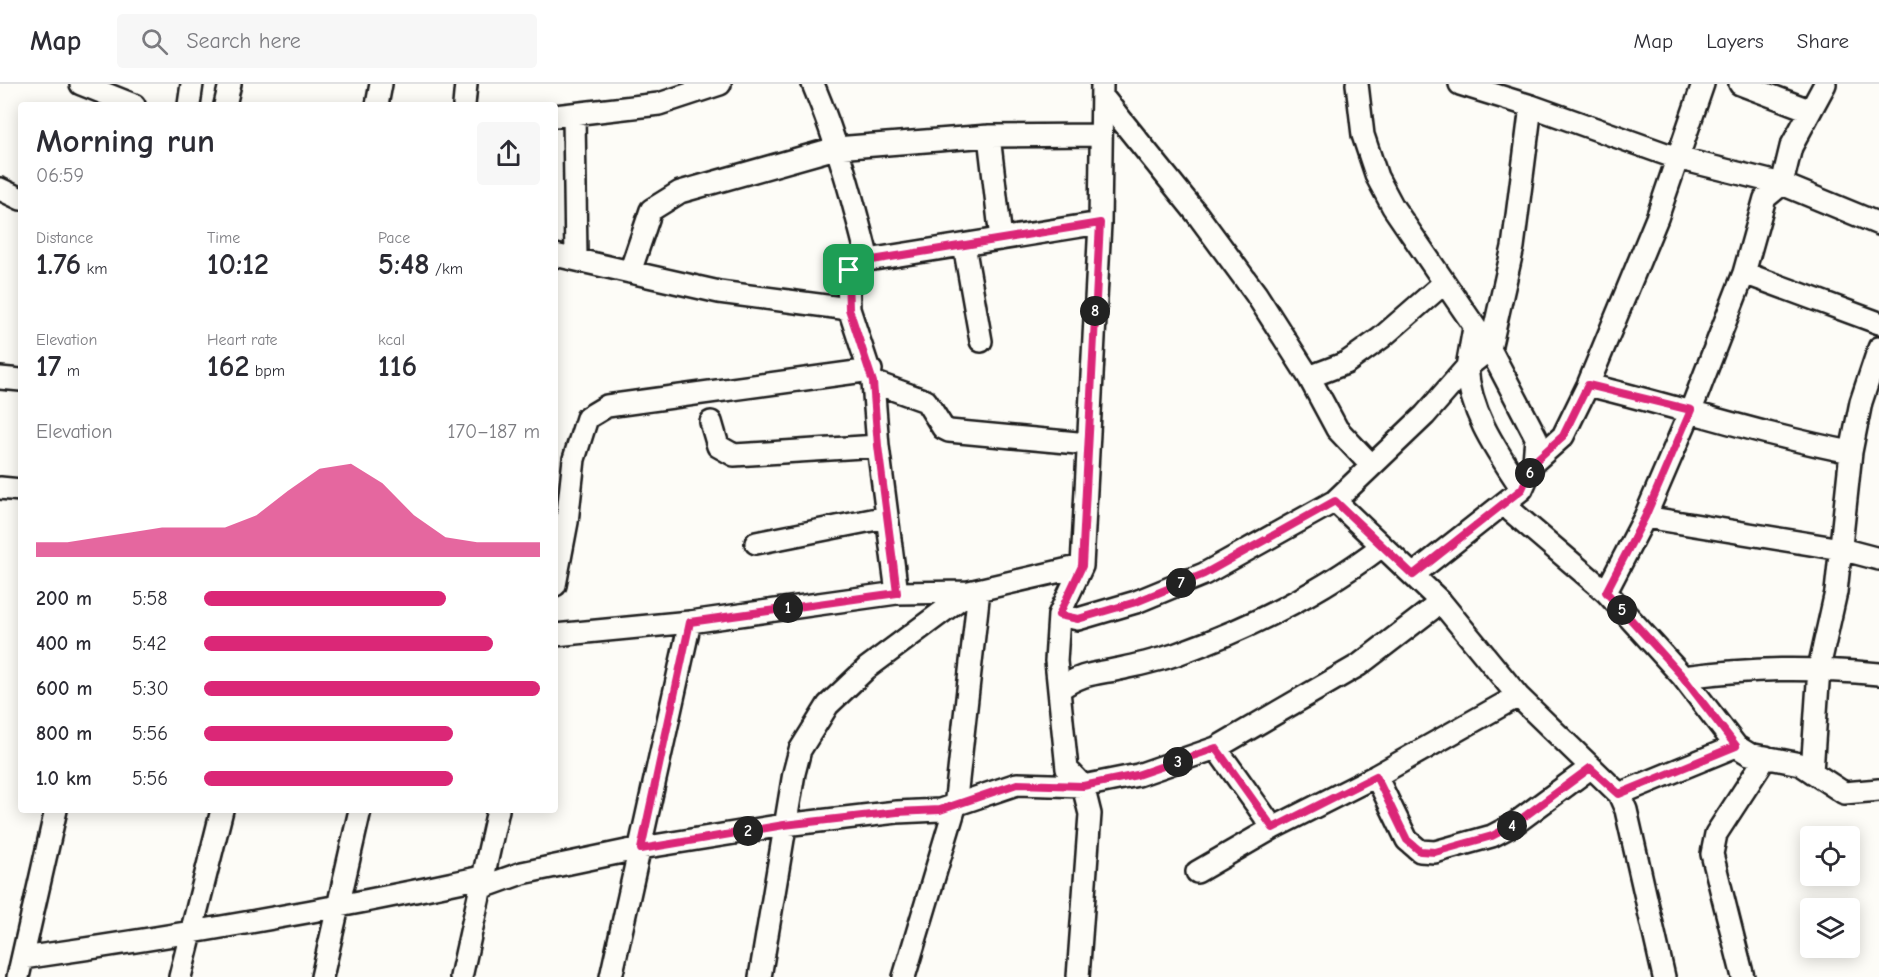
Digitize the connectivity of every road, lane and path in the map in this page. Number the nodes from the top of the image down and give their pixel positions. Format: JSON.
{"nodes":[{"id":1,"x":81,"y":84,"type":"edge"},
{"id":2,"x":192,"y":84,"type":"edge"},
{"id":3,"x":230,"y":84,"type":"edge"},
{"id":4,"x":381,"y":84,"type":"edge"},
{"id":5,"x":466,"y":84,"type":"edge"},
{"id":6,"x":720,"y":84,"type":"edge"},
{"id":7,"x":813,"y":84,"type":"edge"},
{"id":8,"x":1357,"y":84,"type":"edge"},
{"id":9,"x":1460,"y":84,"type":"edge"},
{"id":10,"x":1703,"y":84,"type":"edge"},
{"id":11,"x":1740,"y":84,"type":"edge"},
{"id":12,"x":1825,"y":84,"type":"edge"},
{"id":13,"x":1102,"y":90,"type":"edge"},
{"id":14,"x":126,"y":102,"type":"edge"},
{"id":15,"x":189,"y":102,"type":"edge"},
{"id":16,"x":226,"y":102,"type":"edge"},
{"id":17,"x":378,"y":102,"type":"edge"},
{"id":18,"x":464,"y":102,"type":"edge"},
{"id":19,"x":1531,"y":106,"type":"junction"},
{"id":20,"x":1809,"y":111,"type":"junction"},
{"id":21,"x":564,"y":116,"type":"edge"},
{"id":22,"x":1100,"y":135,"type":"junction"},
{"id":23,"x":989,"y":136,"type":"junction"},
{"id":24,"x":836,"y":148,"type":"junction"},
{"id":25,"x":1677,"y":158,"type":"junction"},
{"id":26,"x":1782,"y":184,"type":"junction"},
{"id":27,"x":0,"y":189,"type":"edge"},
{"id":28,"x":18,"y":198,"type":"edge"},
{"id":29,"x":1100,"y":223,"type":"junction"},
{"id":30,"x":1879,"y":224,"type":"edge"},
{"id":31,"x":1001,"y":239,"type":"junction"},
{"id":32,"x":964,"y":245,"type":"junction"},
{"id":33,"x":565,"y":257,"type":"edge"},
{"id":34,"x":868,"y":260,"type":"junction"},
{"id":35,"x":630,"y":272,"type":"junction"},
{"id":36,"x":1744,"y":273,"type":"junction"},
{"id":37,"x":1443,"y":283,"type":"junction"},
{"id":38,"x":849,"y":309,"type":"junction"},
{"id":39,"x":1879,"y":323,"type":"edge"},
{"id":40,"x":1474,"y":328,"type":"junction"},
{"id":41,"x":981,"y":341,"type":"dead end"},
{"id":42,"x":1879,"y":348,"type":"edge"},
{"id":43,"x":1490,"y":349,"type":"junction"},
{"id":44,"x":1467,"y":367,"type":"junction"},
{"id":45,"x":872,"y":376,"type":"junction"},
{"id":46,"x":1309,"y":376,"type":"junction"},
{"id":47,"x":0,"y":378,"type":"edge"},
{"id":48,"x":18,"y":380,"type":"edge"},
{"id":49,"x":1588,"y":385,"type":"junction"},
{"id":50,"x":1691,"y":410,"type":"junction"},
{"id":51,"x":711,"y":422,"type":"dead end"},
{"id":52,"x":1088,"y":444,"type":"junction"},
{"id":53,"x":878,"y":446,"type":"junction"},
{"id":54,"x":1851,"y":452,"type":"junction"},
{"id":55,"x":1534,"y":462,"type":"junction"},
{"id":56,"x":1371,"y":465,"type":"junction"},
{"id":57,"x":0,"y":488,"type":"edge"},
{"id":58,"x":1522,"y":489,"type":"junction"},
{"id":59,"x":18,"y":490,"type":"edge"},
{"id":60,"x":1335,"y":501,"type":"junction"},
{"id":61,"x":1503,"y":504,"type":"junction"},
{"id":62,"x":888,"y":517,"type":"junction"},
{"id":63,"x":1645,"y":517,"type":"junction"},
{"id":64,"x":756,"y":543,"type":"dead end"},
{"id":65,"x":1382,"y":546,"type":"junction"},
{"id":66,"x":1841,"y":549,"type":"junction"},
{"id":67,"x":1879,"y":559,"type":"edge"},
{"id":68,"x":1082,"y":566,"type":"junction"},
{"id":69,"x":558,"y":569,"type":"edge"},
{"id":70,"x":1413,"y":575,"type":"junction"},
{"id":71,"x":974,"y":591,"type":"junction"},
{"id":72,"x":1606,"y":592,"type":"junction"},
{"id":73,"x":897,"y":593,"type":"junction"},
{"id":74,"x":1441,"y":602,"type":"junction"},
{"id":75,"x":1059,"y":615,"type":"junction"},
{"id":76,"x":690,"y":622,"type":"junction"},
{"id":77,"x":558,"y":635,"type":"edge"},
{"id":78,"x":1819,"y":668,"type":"junction"},
{"id":79,"x":1879,"y":674,"type":"edge"},
{"id":80,"x":1683,"y":677,"type":"junction"},
{"id":81,"x":1060,"y":689,"type":"junction"},
{"id":82,"x":1518,"y":696,"type":"junction"},
{"id":83,"x":1736,"y":746,"type":"junction"},
{"id":84,"x":1216,"y":748,"type":"junction"},
{"id":85,"x":1766,"y":758,"type":"junction"},
{"id":86,"x":1590,"y":768,"type":"junction"},
{"id":87,"x":1812,"y":772,"type":"junction"},
{"id":88,"x":1376,"y":776,"type":"junction"},
{"id":89,"x":1083,"y":786,"type":"junction"},
{"id":90,"x":1879,"y":790,"type":"edge"},
{"id":91,"x":1619,"y":794,"type":"junction"},
{"id":92,"x":955,"y":807,"type":"junction"},
{"id":93,"x":55,"y":813,"type":"edge"},
{"id":94,"x":221,"y":813,"type":"edge"},
{"id":95,"x":359,"y":813,"type":"edge"},
{"id":96,"x":497,"y":813,"type":"edge"},
{"id":97,"x":784,"y":825,"type":"junction"},
{"id":98,"x":1273,"y":828,"type":"junction"},
{"id":99,"x":641,"y":849,"type":"junction"},
{"id":100,"x":1197,"y":872,"type":"dead end"},
{"id":101,"x":522,"y":873,"type":"junction"},
{"id":102,"x":483,"y":874,"type":"junction"},
{"id":103,"x":338,"y":908,"type":"junction"},
{"id":104,"x":191,"y":934,"type":"junction"},
{"id":105,"x":20,"y":968,"type":"edge"},
{"id":106,"x":180,"y":977,"type":"edge"},
{"id":107,"x":322,"y":977,"type":"edge"},
{"id":108,"x":460,"y":977,"type":"edge"},
{"id":109,"x":610,"y":977,"type":"edge"},
{"id":110,"x":760,"y":977,"type":"edge"},
{"id":111,"x":904,"y":977,"type":"edge"},
{"id":112,"x":1078,"y":977,"type":"edge"},
{"id":113,"x":1664,"y":977,"type":"edge"},
{"id":114,"x":1743,"y":977,"type":"edge"}],
"edges":[{"from":1,"to":14,"type":"street"},
{"from":2,"to":15,"type":"street"},
{"from":3,"to":16,"type":"street"},
{"from":4,"to":17,"type":"street"},
{"from":5,"to":18,"type":"street"},
{"from":6,"to":21,"type":"street"},
{"from":7,"to":24,"type":"street"},
{"from":8,"to":37,"type":"street"},
{"from":9,"to":19,"type":"street"},
{"from":10,"to":25,"type":"street"},
{"from":11,"to":20,"type":"street"},
{"from":12,"to":20,"type":"street"},
{"from":13,"to":22,"type":"street"},
{"from":13,"to":46,"type":"street"},
{"from":19,"to":25,"type":"street"},
{"from":19,"to":43,"type":"street"},
{"from":20,"to":26,"type":"street"},
{"from":21,"to":33,"type":"street"},
{"from":22,"to":23,"type":"street"},
{"from":22,"to":29,"type":"street"},
{"from":23,"to":24,"type":"street"},
{"from":23,"to":31,"type":"street"},
{"from":24,"to":34,"type":"street"},
{"from":24,"to":35,"type":"street"},
{"from":25,"to":26,"type":"street"},
{"from":25,"to":49,"type":"street"},
{"from":26,"to":30,"type":"street"},
{"from":26,"to":36,"type":"street"},
{"from":27,"to":28,"type":"street"},
{"from":29,"to":31,"type":"street"},
{"from":29,"to":52,"type":"street"},
{"from":31,"to":32,"type":"street"},
{"from":32,"to":34,"type":"street"},
{"from":32,"to":41,"type":"street"},
{"from":33,"to":35,"type":"street"},
{"from":34,"to":38,"type":"street"},
{"from":35,"to":38,"type":"street"},
{"from":36,"to":39,"type":"street"},
{"from":36,"to":50,"type":"street"},
{"from":37,"to":40,"type":"street"},
{"from":37,"to":46,"type":"street"},
{"from":38,"to":45,"type":"street"},
{"from":40,"to":43,"type":"street"},
{"from":40,"to":44,"type":"street"},
{"from":42,"to":54,"type":"street"},
{"from":43,"to":44,"type":"street"},
{"from":43,"to":55,"type":"street"},
{"from":44,"to":56,"type":"street"},
{"from":44,"to":58,"type":"street"},
{"from":45,"to":52,"type":"street"},
{"from":45,"to":53,"type":"street"},
{"from":45,"to":69,"type":"street"},
{"from":46,"to":56,"type":"street"},
{"from":47,"to":48,"type":"street"},
{"from":49,"to":50,"type":"street"},
{"from":49,"to":55,"type":"street"},
{"from":50,"to":54,"type":"street"},
{"from":50,"to":63,"type":"street"},
{"from":51,"to":53,"type":"street"},
{"from":52,"to":68,"type":"street"},
{"from":53,"to":62,"type":"street"},
{"from":54,"to":66,"type":"street"},
{"from":55,"to":58,"type":"street"},
{"from":56,"to":60,"type":"street"},
{"from":57,"to":59,"type":"street"},
{"from":58,"to":61,"type":"street"},
{"from":60,"to":65,"type":"street"},
{"from":60,"to":75,"type":"street"},
{"from":61,"to":70,"type":"street"},
{"from":61,"to":72,"type":"street"},
{"from":62,"to":64,"type":"street"},
{"from":62,"to":73,"type":"street"},
{"from":63,"to":66,"type":"street"},
{"from":63,"to":72,"type":"street"},
{"from":65,"to":70,"type":"street"},
{"from":65,"to":81,"type":"street"},
{"from":66,"to":67,"type":"street"},
{"from":66,"to":78,"type":"street"},
{"from":68,"to":71,"type":"street"},
{"from":68,"to":75,"type":"street"},
{"from":70,"to":74,"type":"street"},
{"from":71,"to":73,"type":"street"},
{"from":71,"to":92,"type":"street"},
{"from":71,"to":97,"type":"street"},
{"from":72,"to":80,"type":"street"},
{"from":73,"to":76,"type":"street"},
{"from":74,"to":82,"type":"street"},
{"from":74,"to":84,"type":"street"},
{"from":75,"to":81,"type":"street"},
{"from":76,"to":77,"type":"street"},
{"from":76,"to":99,"type":"street"},
{"from":78,"to":79,"type":"street"},
{"from":78,"to":80,"type":"street"},
{"from":78,"to":87,"type":"street"},
{"from":80,"to":83,"type":"street"},
{"from":81,"to":89,"type":"street"},
{"from":82,"to":86,"type":"street"},
{"from":82,"to":88,"type":"street"},
{"from":83,"to":85,"type":"street"},
{"from":83,"to":91,"type":"street"},
{"from":84,"to":89,"type":"street"},
{"from":84,"to":98,"type":"street"},
{"from":85,"to":87,"type":"street"},
{"from":85,"to":114,"type":"street"},
{"from":86,"to":88,"type":"street"},
{"from":86,"to":91,"type":"street"},
{"from":87,"to":90,"type":"street"},
{"from":88,"to":98,"type":"street"},
{"from":89,"to":92,"type":"street"},
{"from":89,"to":112,"type":"street"},
{"from":91,"to":113,"type":"street"},
{"from":92,"to":97,"type":"street"},
{"from":92,"to":111,"type":"street"},
{"from":93,"to":105,"type":"street"},
{"from":94,"to":104,"type":"street"},
{"from":95,"to":103,"type":"street"},
{"from":96,"to":102,"type":"street"},
{"from":97,"to":99,"type":"street"},
{"from":97,"to":110,"type":"street"},
{"from":98,"to":100,"type":"street"},
{"from":99,"to":101,"type":"street"},
{"from":99,"to":109,"type":"street"},
{"from":101,"to":102,"type":"street"},
{"from":101,"to":102,"type":"street"},
{"from":102,"to":103,"type":"street"},
{"from":102,"to":108,"type":"street"},
{"from":103,"to":104,"type":"street"},
{"from":103,"to":107,"type":"street"},
{"from":104,"to":105,"type":"street"},
{"from":104,"to":106,"type":"street"}]}
